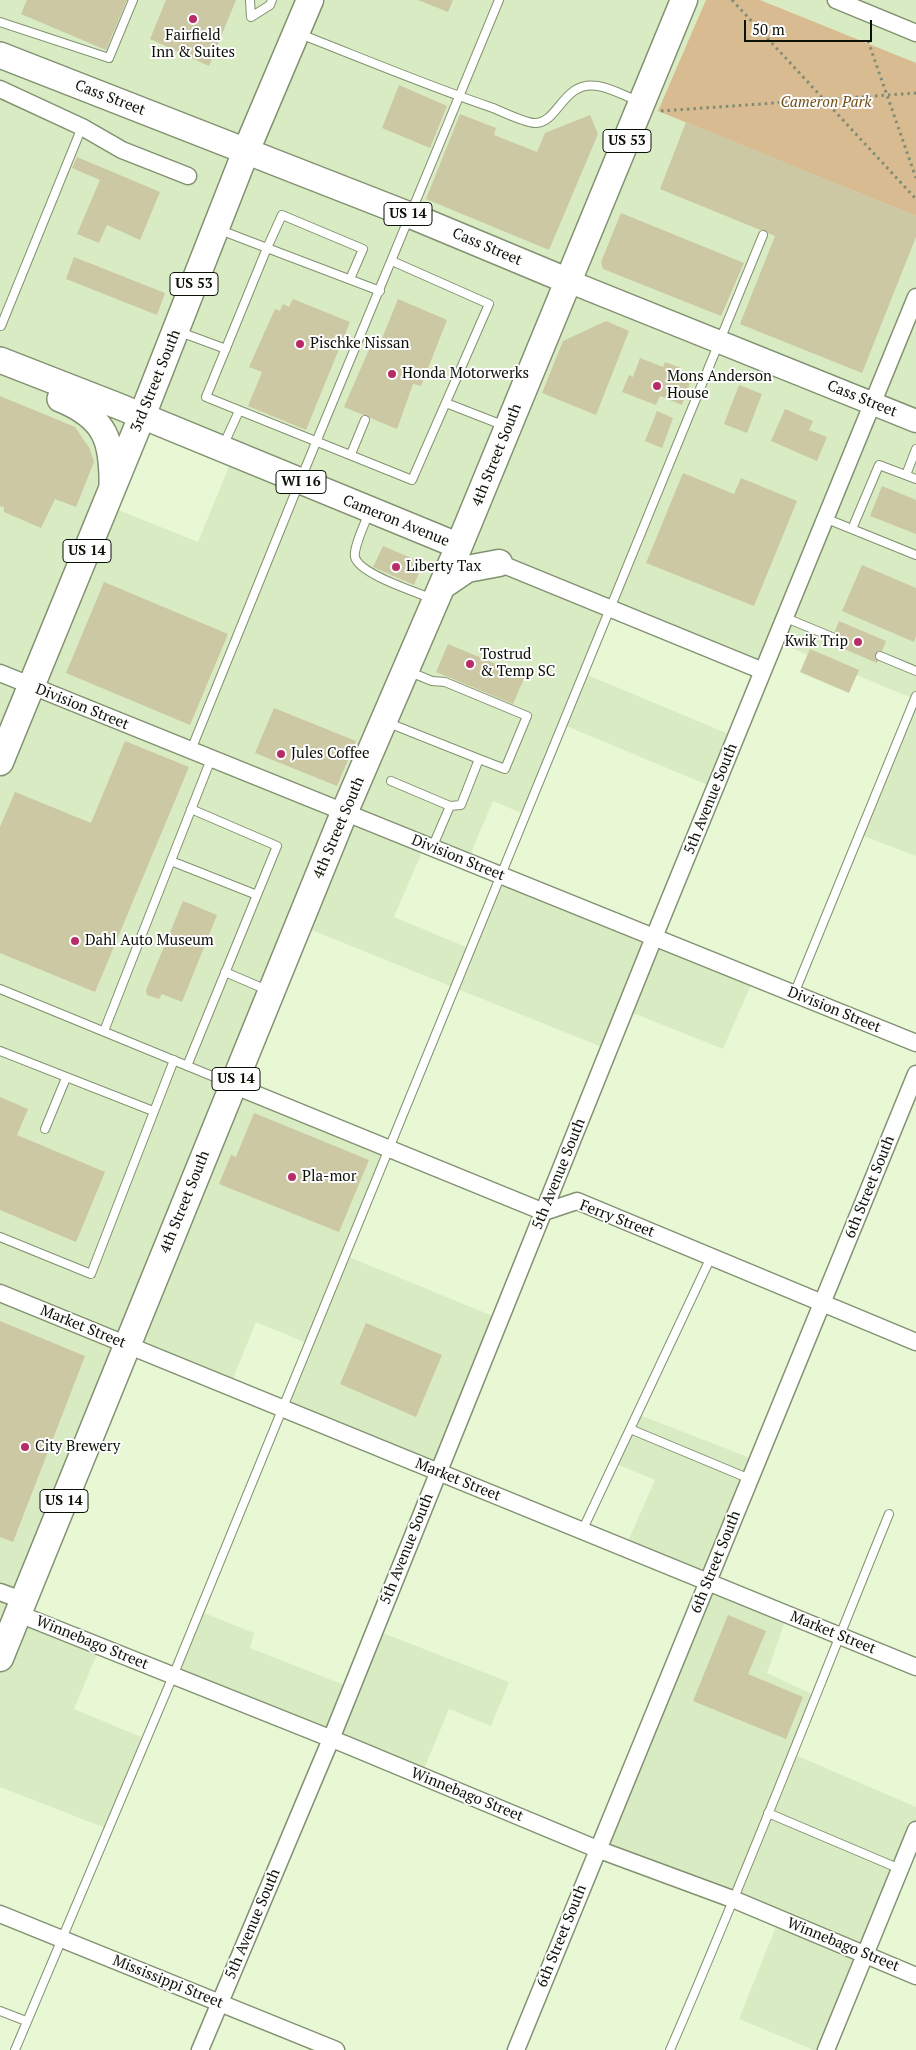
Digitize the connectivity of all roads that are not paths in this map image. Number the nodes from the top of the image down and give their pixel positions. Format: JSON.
{"nodes":[{"id":1,"x":134,"y":0,"type":"edge"},
{"id":2,"x":250,"y":0,"type":"edge"},
{"id":3,"x":272,"y":0,"type":"edge"},
{"id":4,"x":310,"y":0,"type":"edge"},
{"id":5,"x":500,"y":0,"type":"edge"},
{"id":6,"x":684,"y":0,"type":"edge"},
{"id":7,"x":836,"y":0,"type":"edge"},
{"id":8,"x":858,"y":4,"type":"edge"},
{"id":9,"x":0,"y":22,"type":"edge"},
{"id":10,"x":296,"y":32,"type":"junction"},
{"id":11,"x":916,"y":32,"type":"edge"},
{"id":12,"x":0,"y":55,"type":"edge"},
{"id":13,"x":0,"y":89,"type":"edge"},
{"id":14,"x":460,"y":97,"type":"junction"},
{"id":15,"x":651,"y":107,"type":"junction"},
{"id":16,"x":82,"y":127,"type":"junction"},
{"id":17,"x":246,"y":152,"type":"junction"},
{"id":18,"x":188,"y":176,"type":"dead end"},
{"id":19,"x":412,"y":216,"type":"junction"},
{"id":20,"x":216,"y":228,"type":"junction"},
{"id":21,"x":763,"y":235,"type":"dead end"},
{"id":22,"x":267,"y":248,"type":"junction"},
{"id":23,"x":392,"y":261,"type":"junction"},
{"id":24,"x":350,"y":279,"type":"junction"},
{"id":25,"x":568,"y":281,"type":"junction"},
{"id":26,"x":380,"y":291,"type":"junction"},
{"id":27,"x":916,"y":297,"type":"edge"},
{"id":28,"x":1,"y":326,"type":"edge"},
{"id":29,"x":176,"y":331,"type":"junction"},
{"id":30,"x":720,"y":342,"type":"junction"},
{"id":31,"x":226,"y":349,"type":"junction"},
{"id":32,"x":0,"y":360,"type":"edge"},
{"id":33,"x":0,"y":374,"type":"edge"},
{"id":34,"x":53,"y":388,"type":"junction"},
{"id":35,"x":446,"y":403,"type":"junction"},
{"id":36,"x":874,"y":404,"type":"junction"},
{"id":37,"x":239,"y":411,"type":"junction"},
{"id":38,"x":142,"y":416,"type":"junction"},
{"id":39,"x":365,"y":420,"type":"dead end"},
{"id":40,"x":916,"y":420,"type":"edge"},
{"id":41,"x":508,"y":427,"type":"junction"},
{"id":42,"x":317,"y":440,"type":"junction"},
{"id":43,"x":222,"y":449,"type":"junction"},
{"id":44,"x":916,"y":449,"type":"edge"},
{"id":45,"x":351,"y":454,"type":"junction"},
{"id":46,"x":906,"y":475,"type":"junction"},
{"id":47,"x":916,"y":479,"type":"edge"},
{"id":48,"x":300,"y":481,"type":"junction"},
{"id":49,"x":112,"y":490,"type":"junction"},
{"id":50,"x":370,"y":510,"type":"junction"},
{"id":51,"x":827,"y":519,"type":"junction"},
{"id":52,"x":852,"y":529,"type":"junction"},
{"id":53,"x":459,"y":546,"type":"junction"},
{"id":54,"x":916,"y":555,"type":"edge"},
{"id":55,"x":498,"y":563,"type":"joint"},
{"id":56,"x":439,"y":593,"type":"junction"},
{"id":57,"x":612,"y":609,"type":"junction"},
{"id":58,"x":786,"y":618,"type":"junction"},
{"id":59,"x":832,"y":636,"type":"dead end"},
{"id":60,"x":880,"y":656,"type":"dead end"},
{"id":61,"x":406,"y":670,"type":"junction"},
{"id":62,"x":763,"y":671,"type":"junction"},
{"id":63,"x":916,"y":671,"type":"edge"},
{"id":64,"x":0,"y":673,"type":"edge"},
{"id":65,"x":31,"y":686,"type":"junction"},
{"id":66,"x":916,"y":696,"type":"edge"},
{"id":67,"x":384,"y":721,"type":"junction"},
{"id":68,"x":191,"y":750,"type":"junction"},
{"id":69,"x":211,"y":758,"type":"junction"},
{"id":70,"x":479,"y":759,"type":"junction"},
{"id":71,"x":0,"y":762,"type":"edge"},
{"id":72,"x":391,"y":781,"type":"dead end"},
{"id":73,"x":450,"y":806,"type":"junction"},
{"id":74,"x":191,"y":810,"type":"junction"},
{"id":75,"x":344,"y":812,"type":"junction"},
{"id":76,"x":432,"y":848,"type":"junction"},
{"id":77,"x":171,"y":861,"type":"junction"},
{"id":78,"x":501,"y":876,"type":"junction"},
{"id":79,"x":257,"y":895,"type":"junction"},
{"id":80,"x":654,"y":938,"type":"junction"},
{"id":81,"x":225,"y":972,"type":"junction"},
{"id":82,"x":0,"y":989,"type":"edge"},
{"id":83,"x":271,"y":992,"type":"junction"},
{"id":84,"x":794,"y":994,"type":"junction"},
{"id":85,"x":104,"y":1032,"type":"junction"},
{"id":86,"x":916,"y":1044,"type":"edge"},
{"id":87,"x":0,"y":1051,"type":"edge"},
{"id":88,"x":174,"y":1060,"type":"junction"},
{"id":89,"x":187,"y":1066,"type":"junction"},
{"id":90,"x":916,"y":1074,"type":"edge"},
{"id":91,"x":66,"y":1078,"type":"junction"},
{"id":92,"x":233,"y":1085,"type":"junction"},
{"id":93,"x":153,"y":1111,"type":"junction"},
{"id":94,"x":44,"y":1129,"type":"dead end"},
{"id":95,"x":388,"y":1148,"type":"junction"},
{"id":96,"x":544,"y":1212,"type":"junction"},
{"id":97,"x":0,"y":1236,"type":"edge"},
{"id":98,"x":710,"y":1257,"type":"junction"},
{"id":99,"x":0,"y":1292,"type":"edge"},
{"id":100,"x":822,"y":1304,"type":"junction"},
{"id":101,"x":916,"y":1342,"type":"edge"},
{"id":102,"x":127,"y":1345,"type":"junction"},
{"id":103,"x":281,"y":1408,"type":"junction"},
{"id":104,"x":630,"y":1430,"type":"junction"},
{"id":105,"x":438,"y":1472,"type":"junction"},
{"id":106,"x":750,"y":1479,"type":"junction"},
{"id":107,"x":890,"y":1514,"type":"dead end"},
{"id":108,"x":582,"y":1531,"type":"junction"},
{"id":109,"x":708,"y":1582,"type":"junction"},
{"id":110,"x":0,"y":1592,"type":"edge"},
{"id":111,"x":21,"y":1608,"type":"junction"},
{"id":112,"x":840,"y":1636,"type":"junction"},
{"id":113,"x":0,"y":1658,"type":"edge"},
{"id":114,"x":916,"y":1667,"type":"edge"},
{"id":115,"x":173,"y":1676,"type":"junction"},
{"id":116,"x":331,"y":1739,"type":"junction"},
{"id":117,"x":768,"y":1813,"type":"junction"},
{"id":118,"x":916,"y":1830,"type":"edge"},
{"id":119,"x":597,"y":1849,"type":"junction"},
{"id":120,"x":900,"y":1869,"type":"junction"},
{"id":121,"x":735,"y":1900,"type":"junction"},
{"id":122,"x":0,"y":1914,"type":"edge"},
{"id":123,"x":61,"y":1939,"type":"junction"},
{"id":124,"x":865,"y":1954,"type":"junction"},
{"id":125,"x":916,"y":1976,"type":"edge"},
{"id":126,"x":219,"y":2003,"type":"junction"},
{"id":127,"x":0,"y":2010,"type":"edge"},
{"id":128,"x":26,"y":2021,"type":"junction"},
{"id":129,"x":14,"y":2050,"type":"edge"},
{"id":130,"x":200,"y":2050,"type":"edge"},
{"id":131,"x":336,"y":2050,"type":"edge"},
{"id":132,"x":516,"y":2050,"type":"edge"},
{"id":133,"x":670,"y":2050,"type":"edge"},
{"id":134,"x":826,"y":2050,"type":"edge"}],
"edges":[{"from":1,"to":9,"type":"lane"},
{"from":2,"to":3,"type":"lane"},
{"from":4,"to":10,"type":"highway","name":"3rd Street South","number":"US 53"},
{"from":5,"to":14,"type":"lane"},
{"from":6,"to":15,"type":"highway","name":"4th Street South","number":"US 53"},
{"from":7,"to":8,"type":"street"},
{"from":8,"to":11,"type":"street"},
{"from":10,"to":14,"type":"lane"},
{"from":10,"to":17,"type":"highway","name":"3rd Street South","number":"US 53"},
{"from":12,"to":17,"type":"main road","name":"Cass Street","number":"US 14"},
{"from":13,"to":16,"type":"street"},
{"from":14,"to":15,"type":"lane"},
{"from":14,"to":19,"type":"lane"},
{"from":15,"to":25,"type":"highway","name":"4th Street South","number":"US 53"},
{"from":16,"to":18,"type":"street"},
{"from":16,"to":28,"type":"lane"},
{"from":17,"to":19,"type":"main road","name":"Cass Street","number":"US 14"},
{"from":17,"to":20,"type":"highway","name":"3rd Street South","number":"US 53"},
{"from":19,"to":23,"type":"lane"},
{"from":19,"to":25,"type":"main road","name":"Cass Street","number":"US 14"},
{"from":20,"to":22,"type":"lane"},
{"from":20,"to":29,"type":"highway","name":"3rd Street South","number":"US 53"},
{"from":21,"to":30,"type":"lane"},
{"from":22,"to":24,"type":"lane"},
{"from":22,"to":24,"type":"lane"},
{"from":22,"to":31,"type":"lane"},
{"from":23,"to":26,"type":"lane"},
{"from":23,"to":35,"type":"lane"},
{"from":24,"to":26,"type":"lane"},
{"from":25,"to":30,"type":"main road","name":"Cass Street"},
{"from":25,"to":41,"type":"highway","name":"4th Street South","number":"US 14"},
{"from":26,"to":42,"type":"lane"},
{"from":27,"to":36,"type":"street","name":"5th Avenue South"},
{"from":29,"to":31,"type":"lane"},
{"from":29,"to":38,"type":"highway","name":"3rd Street South","number":"US 53"},
{"from":30,"to":36,"type":"main road","name":"Cass Street"},
{"from":30,"to":57,"type":"lane"},
{"from":31,"to":37,"type":"lane"},
{"from":32,"to":34,"type":"main road","name":"Cameron Avenue"},
{"from":33,"to":34,"type":"main road"},
{"from":34,"to":38,"type":"main road","name":"Cameron Avenue"},
{"from":34,"to":49,"type":"main road"},
{"from":35,"to":41,"type":"lane"},
{"from":35,"to":45,"type":"lane"},
{"from":36,"to":40,"type":"main road","name":"Cass Street"},
{"from":36,"to":51,"type":"street","name":"5th Avenue South"},
{"from":37,"to":42,"type":"lane"},
{"from":37,"to":43,"type":"lane"},
{"from":38,"to":43,"type":"main road","name":"Cameron Avenue","number":"WI 16"},
{"from":38,"to":49,"type":"highway","name":"3rd Street South","number":"US 14"},
{"from":39,"to":45,"type":"lane"},
{"from":41,"to":53,"type":"highway","name":"4th Street South","number":"US 14"},
{"from":42,"to":45,"type":"lane"},
{"from":42,"to":48,"type":"lane"},
{"from":43,"to":48,"type":"main road","name":"Cameron Avenue","number":"WI 16"},
{"from":44,"to":46,"type":"lane"},
{"from":46,"to":47,"type":"lane"},
{"from":46,"to":52,"type":"lane"},
{"from":48,"to":50,"type":"main road","name":"Cameron Avenue","number":"WI 16"},
{"from":48,"to":68,"type":"lane"},
{"from":49,"to":65,"type":"highway","name":"3rd Street South","number":"US 14"},
{"from":50,"to":53,"type":"main road","name":"Cameron Avenue","number":"WI 16"},
{"from":50,"to":56,"type":"lane"},
{"from":51,"to":52,"type":"lane"},
{"from":51,"to":58,"type":"street","name":"5th Avenue South"},
{"from":52,"to":54,"type":"lane"},
{"from":53,"to":56,"type":"highway","name":"4th Street South","number":"US 14"},
{"from":55,"to":56,"type":"highway"},
{"from":55,"to":57,"type":"street"},
{"from":56,"to":61,"type":"highway","name":"4th Street South","number":"US 14"},
{"from":57,"to":62,"type":"street"},
{"from":57,"to":78,"type":"lane"},
{"from":58,"to":59,"type":"lane"},
{"from":58,"to":62,"type":"street","name":"5th Avenue South"},
{"from":60,"to":63,"type":"lane"},
{"from":61,"to":67,"type":"highway","name":"4th Street South","number":"US 14"},
{"from":61,"to":70,"type":"lane"},
{"from":62,"to":80,"type":"street","name":"5th Avenue South"},
{"from":64,"to":65,"type":"street","name":"Division Street"},
{"from":65,"to":68,"type":"street","name":"Division Street"},
{"from":65,"to":71,"type":"highway","name":"3rd Street South","number":"US 14"},
{"from":66,"to":84,"type":"lane"},
{"from":67,"to":70,"type":"lane"},
{"from":67,"to":75,"type":"highway","name":"4th Street South","number":"US 14"},
{"from":68,"to":69,"type":"street","name":"Division Street"},
{"from":69,"to":74,"type":"lane"},
{"from":69,"to":75,"type":"street","name":"Division Street"},
{"from":70,"to":73,"type":"lane"},
{"from":72,"to":73,"type":"lane"},
{"from":73,"to":76,"type":"lane"},
{"from":74,"to":77,"type":"lane"},
{"from":74,"to":79,"type":"lane"},
{"from":75,"to":76,"type":"street","name":"Division Street"},
{"from":75,"to":83,"type":"highway","name":"4th Street South","number":"US 14"},
{"from":76,"to":78,"type":"street","name":"Division Street"},
{"from":77,"to":79,"type":"lane"},
{"from":77,"to":85,"type":"lane"},
{"from":78,"to":80,"type":"street","name":"Division Street"},
{"from":78,"to":95,"type":"lane"},
{"from":79,"to":81,"type":"lane"},
{"from":80,"to":84,"type":"street","name":"Division Street"},
{"from":80,"to":96,"type":"street","name":"5th Avenue South"},
{"from":81,"to":83,"type":"lane"},
{"from":81,"to":89,"type":"lane"},
{"from":82,"to":85,"type":"lane"},
{"from":83,"to":92,"type":"highway","name":"4th Street South","number":"US 14"},
{"from":84,"to":86,"type":"street","name":"Division Street"},
{"from":85,"to":88,"type":"lane"},
{"from":87,"to":91,"type":"lane"},
{"from":88,"to":89,"type":"lane"},
{"from":88,"to":93,"type":"lane"},
{"from":89,"to":92,"type":"lane"},
{"from":90,"to":100,"type":"street","name":"6th Street South"},
{"from":91,"to":93,"type":"lane"},
{"from":91,"to":94,"type":"lane"},
{"from":92,"to":95,"type":"street"},
{"from":92,"to":102,"type":"highway","name":"4th Street South","number":"US 14"},
{"from":93,"to":97,"type":"lane"},
{"from":95,"to":96,"type":"street"},
{"from":95,"to":103,"type":"lane"},
{"from":96,"to":98,"type":"street","name":"Ferry Street"},
{"from":96,"to":105,"type":"street","name":"5th Avenue South"},
{"from":98,"to":100,"type":"street","name":"Ferry Street"},
{"from":98,"to":104,"type":"lane"},
{"from":99,"to":102,"type":"street","name":"Market Street"},
{"from":100,"to":101,"type":"street","name":"Ferry Street"},
{"from":100,"to":106,"type":"street","name":"6th Street South"},
{"from":102,"to":103,"type":"street","name":"Market Street"},
{"from":102,"to":111,"type":"highway","name":"4th Street South","number":"US 14"},
{"from":103,"to":105,"type":"street","name":"Market Street"},
{"from":103,"to":115,"type":"lane"},
{"from":104,"to":106,"type":"lane"},
{"from":104,"to":108,"type":"lane"},
{"from":105,"to":108,"type":"street","name":"Market Street"},
{"from":105,"to":116,"type":"street","name":"5th Avenue South"},
{"from":106,"to":109,"type":"street","name":"6th Street South"},
{"from":107,"to":112,"type":"lane"},
{"from":108,"to":109,"type":"street","name":"Market Street"},
{"from":109,"to":112,"type":"street","name":"Market Street"},
{"from":109,"to":119,"type":"street","name":"6th Street South"},
{"from":110,"to":111,"type":"street","name":"Winnebago Street"},
{"from":111,"to":113,"type":"highway","name":"4th Street South","number":"US 14"},
{"from":111,"to":115,"type":"street","name":"Winnebago Street"},
{"from":112,"to":114,"type":"street","name":"Market Street"},
{"from":112,"to":117,"type":"lane"},
{"from":115,"to":116,"type":"street","name":"Winnebago Street"},
{"from":115,"to":123,"type":"lane"},
{"from":116,"to":119,"type":"street","name":"Winnebago Street"},
{"from":116,"to":126,"type":"street","name":"5th Avenue South"},
{"from":117,"to":120,"type":"lane"},
{"from":117,"to":121,"type":"lane"},
{"from":118,"to":120,"type":"street"},
{"from":119,"to":121,"type":"street","name":"Winnebago Street"},
{"from":119,"to":132,"type":"street","name":"6th Street South"},
{"from":120,"to":124,"type":"street"},
{"from":121,"to":124,"type":"street","name":"Winnebago Street"},
{"from":121,"to":133,"type":"lane"},
{"from":122,"to":123,"type":"street","name":"Mississippi Street"},
{"from":123,"to":126,"type":"street","name":"Mississippi Street"},
{"from":123,"to":128,"type":"lane"},
{"from":124,"to":125,"type":"street","name":"Winnebago Street"},
{"from":124,"to":134,"type":"street"},
{"from":126,"to":130,"type":"street","name":"5th Avenue South"},
{"from":126,"to":131,"type":"street","name":"Mississippi Street"},
{"from":127,"to":128,"type":"lane"},
{"from":128,"to":129,"type":"lane"}]}
